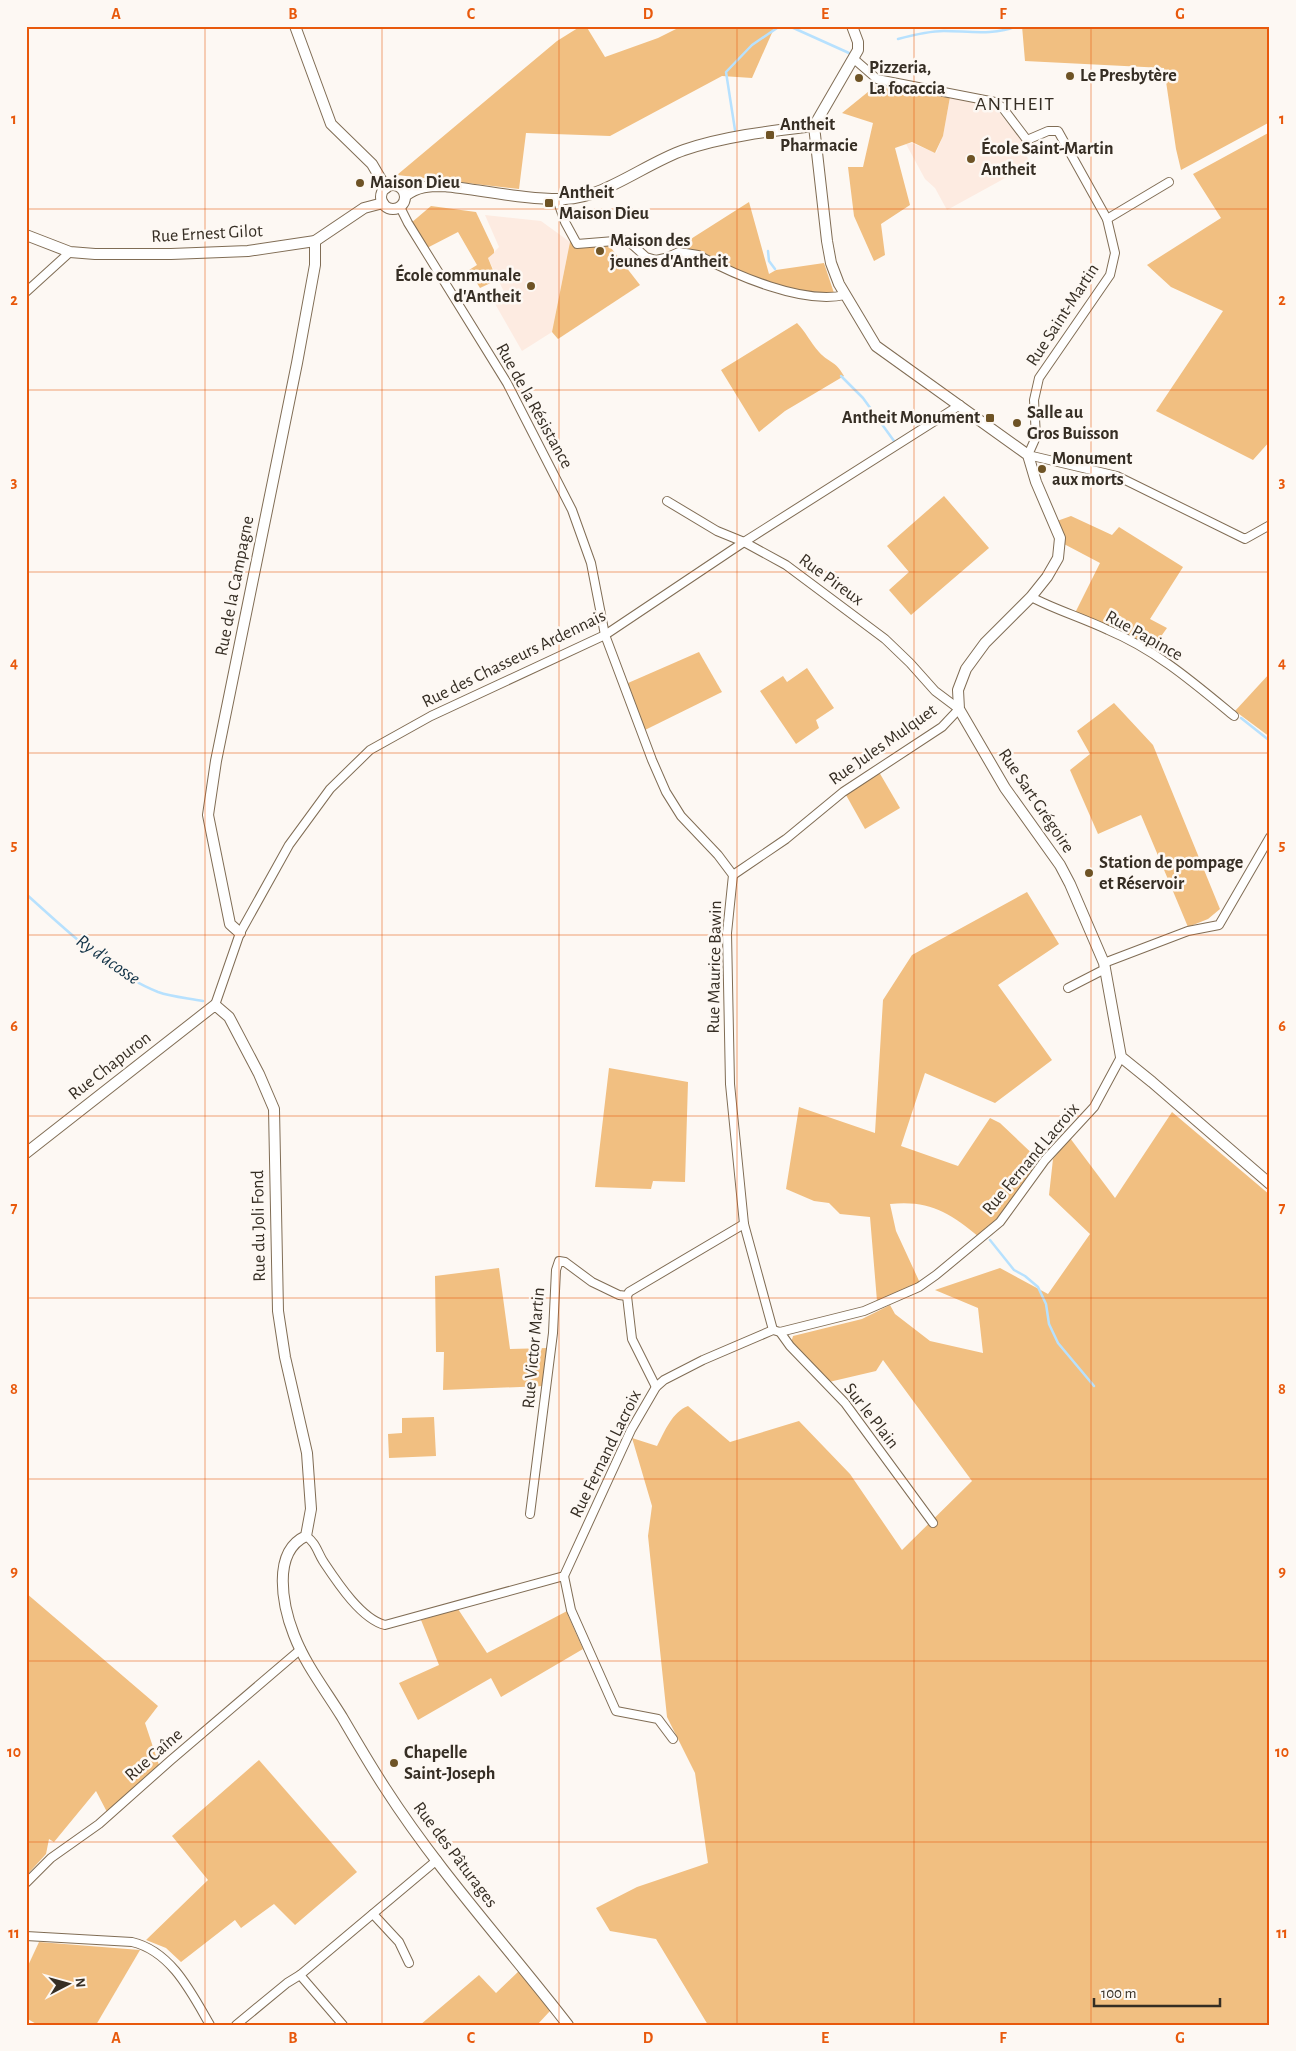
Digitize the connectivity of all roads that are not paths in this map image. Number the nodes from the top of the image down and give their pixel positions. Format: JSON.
{"nodes":[{"id":1,"x":295,"y":26,"type":"edge"},
{"id":2,"x":852,"y":26,"type":"edge"},
{"id":3,"x":854,"y":59,"type":"junction"},
{"id":4,"x":814,"y":126,"type":"junction"},
{"id":5,"x":1169,"y":182,"type":"dead end"},
{"id":6,"x":386,"y":188,"type":"junction"},
{"id":7,"x":405,"y":196,"type":"junction"},
{"id":8,"x":557,"y":199,"type":"junction"},
{"id":9,"x":383,"y":203,"type":"junction"},
{"id":10,"x":400,"y":207,"type":"junction"},
{"id":11,"x":1107,"y":219,"type":"junction"},
{"id":12,"x":26,"y":235,"type":"edge"},
{"id":13,"x":315,"y":241,"type":"junction"},
{"id":14,"x":70,"y":252,"type":"junction"},
{"id":15,"x":26,"y":292,"type":"edge"},
{"id":16,"x":846,"y":295,"type":"junction"},
{"id":17,"x":960,"y":405,"type":"junction"},
{"id":18,"x":1028,"y":455,"type":"junction"},
{"id":19,"x":666,"y":501,"type":"dead end"},
{"id":20,"x":1270,"y":525,"type":"edge"},
{"id":21,"x":744,"y":542,"type":"junction"},
{"id":22,"x":1031,"y":597,"type":"junction"},
{"id":23,"x":605,"y":635,"type":"junction"},
{"id":24,"x":959,"y":709,"type":"junction"},
{"id":25,"x":1234,"y":716,"type":"dead end"},
{"id":26,"x":1270,"y":837,"type":"edge"},
{"id":27,"x":733,"y":875,"type":"junction"},
{"id":28,"x":240,"y":933,"type":"junction"},
{"id":29,"x":1104,"y":966,"type":"junction"},
{"id":30,"x":1068,"y":988,"type":"dead end"},
{"id":31,"x":215,"y":1005,"type":"junction"},
{"id":32,"x":1120,"y":1057,"type":"junction"},
{"id":33,"x":26,"y":1153,"type":"edge"},
{"id":34,"x":1270,"y":1184,"type":"edge"},
{"id":35,"x":744,"y":1224,"type":"junction"},
{"id":36,"x":627,"y":1296,"type":"junction"},
{"id":37,"x":776,"y":1331,"type":"junction"},
{"id":38,"x":656,"y":1387,"type":"junction"},
{"id":39,"x":530,"y":1514,"type":"dead end"},
{"id":40,"x":933,"y":1524,"type":"dead end"},
{"id":41,"x":306,"y":1536,"type":"junction"},
{"id":42,"x":564,"y":1576,"type":"junction"},
{"id":43,"x":301,"y":1649,"type":"junction"},
{"id":44,"x":673,"y":1739,"type":"dead end"},
{"id":45,"x":437,"y":1860,"type":"junction"},
{"id":46,"x":26,"y":1883,"type":"edge"},
{"id":47,"x":373,"y":1914,"type":"junction"},
{"id":48,"x":26,"y":1936,"type":"edge"},
{"id":49,"x":409,"y":1963,"type":"dead end"},
{"id":50,"x":300,"y":1975,"type":"junction"},
{"id":51,"x":210,"y":2025,"type":"edge"},
{"id":52,"x":236,"y":2025,"type":"edge"},
{"id":53,"x":343,"y":2025,"type":"edge"},
{"id":54,"x":568,"y":2025,"type":"edge"}],
"edges":[{"from":1,"to":6,"type":"street"},
{"from":2,"to":3,"type":"street"},
{"from":3,"to":4,"type":"street"},
{"from":3,"to":11,"type":"street","name":"Rue Saint-Martin"},
{"from":4,"to":8,"type":"street"},
{"from":4,"to":16,"type":"street"},
{"from":5,"to":11,"type":"street"},
{"from":6,"to":7,"type":"street"},
{"from":6,"to":9,"type":"street"},
{"from":7,"to":8,"type":"street"},
{"from":7,"to":10,"type":"street"},
{"from":8,"to":16,"type":"street"},
{"from":9,"to":10,"type":"street"},
{"from":9,"to":13,"type":"street","name":"Rue Ernest Gilot"},
{"from":10,"to":23,"type":"street","name":"Rue de la Résistance"},
{"from":11,"to":18,"type":"street","name":"Rue Saint-Martin"},
{"from":12,"to":14,"type":"street","name":"Rue Ernest Gilot"},
{"from":13,"to":14,"type":"street","name":"Rue Ernest Gilot"},
{"from":13,"to":28,"type":"street","name":"Rue de la Campagne"},
{"from":14,"to":15,"type":"street"},
{"from":16,"to":17,"type":"street"},
{"from":17,"to":18,"type":"street"},
{"from":17,"to":21,"type":"street","name":"Rue des Chasseurs Ardennais"},
{"from":18,"to":20,"type":"street"},
{"from":18,"to":22,"type":"street","name":"Rue Jules Mulquet"},
{"from":19,"to":21,"type":"street","name":"Rue Pireux"},
{"from":21,"to":23,"type":"street","name":"Rue des Chasseurs Ardennais"},
{"from":21,"to":24,"type":"street","name":"Rue Pireux"},
{"from":22,"to":24,"type":"street","name":"Rue Jules Mulquet"},
{"from":22,"to":25,"type":"street","name":"Rue Papince"},
{"from":23,"to":27,"type":"street"},
{"from":23,"to":28,"type":"street","name":"Rue des Chasseurs Ardennais"},
{"from":24,"to":27,"type":"street","name":"Rue Jules Mulquet"},
{"from":24,"to":29,"type":"street","name":"Rue Sart Grégoire"},
{"from":26,"to":29,"type":"street"},
{"from":27,"to":35,"type":"street","name":"Rue Maurice Bawin"},
{"from":28,"to":31,"type":"street"},
{"from":29,"to":30,"type":"street"},
{"from":29,"to":32,"type":"street","name":"Rue Sart Grégoire"},
{"from":31,"to":33,"type":"street","name":"Rue Chapuron"},
{"from":31,"to":41,"type":"street","name":"Rue du Joli Fond"},
{"from":32,"to":34,"type":"street"},
{"from":32,"to":37,"type":"street","name":"Rue Fernand Lacroix"},
{"from":35,"to":36,"type":"street"},
{"from":35,"to":37,"type":"street","name":"Rue Maurice Bawin"},
{"from":36,"to":38,"type":"street"},
{"from":36,"to":39,"type":"street","name":"Rue Victor Martin"},
{"from":37,"to":38,"type":"street","name":"Rue Fernand Lacroix"},
{"from":37,"to":40,"type":"street","name":"Sur le Plain"},
{"from":38,"to":42,"type":"street","name":"Rue Fernand Lacroix"},
{"from":41,"to":42,"type":"street"},
{"from":41,"to":43,"type":"street","name":"Rue des Pâturages"},
{"from":42,"to":44,"type":"street"},
{"from":43,"to":45,"type":"street","name":"Rue des Pâturages"},
{"from":43,"to":46,"type":"street","name":"Rue Caîne"},
{"from":45,"to":47,"type":"street"},
{"from":45,"to":54,"type":"street","name":"Rue des Pâturages"},
{"from":47,"to":49,"type":"street"},
{"from":47,"to":50,"type":"street"},
{"from":48,"to":51,"type":"street"},
{"from":50,"to":52,"type":"street"},
{"from":50,"to":53,"type":"street"}]}
